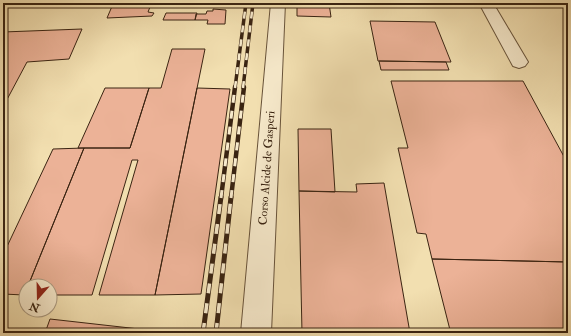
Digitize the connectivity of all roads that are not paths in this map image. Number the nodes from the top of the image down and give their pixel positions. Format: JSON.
{"nodes":[{"id":1,"x":3,"y":3,"type":"edge"},
{"id":2,"x":60,"y":3,"type":"edge"},
{"id":3,"x":273,"y":3,"type":"edge"},
{"id":4,"x":278,"y":3,"type":"edge"},
{"id":5,"x":486,"y":3,"type":"edge"},
{"id":6,"x":519,"y":62,"type":"dead end"},
{"id":7,"x":256,"y":333,"type":"edge"}],
"edges":[{"from":1,"to":2,"type":"street"},
{"from":3,"to":4,"type":"street"},
{"from":4,"to":7,"type":"street","name":"Corso Alcide de Gasperi"},
{"from":5,"to":6,"type":"street"}]}
